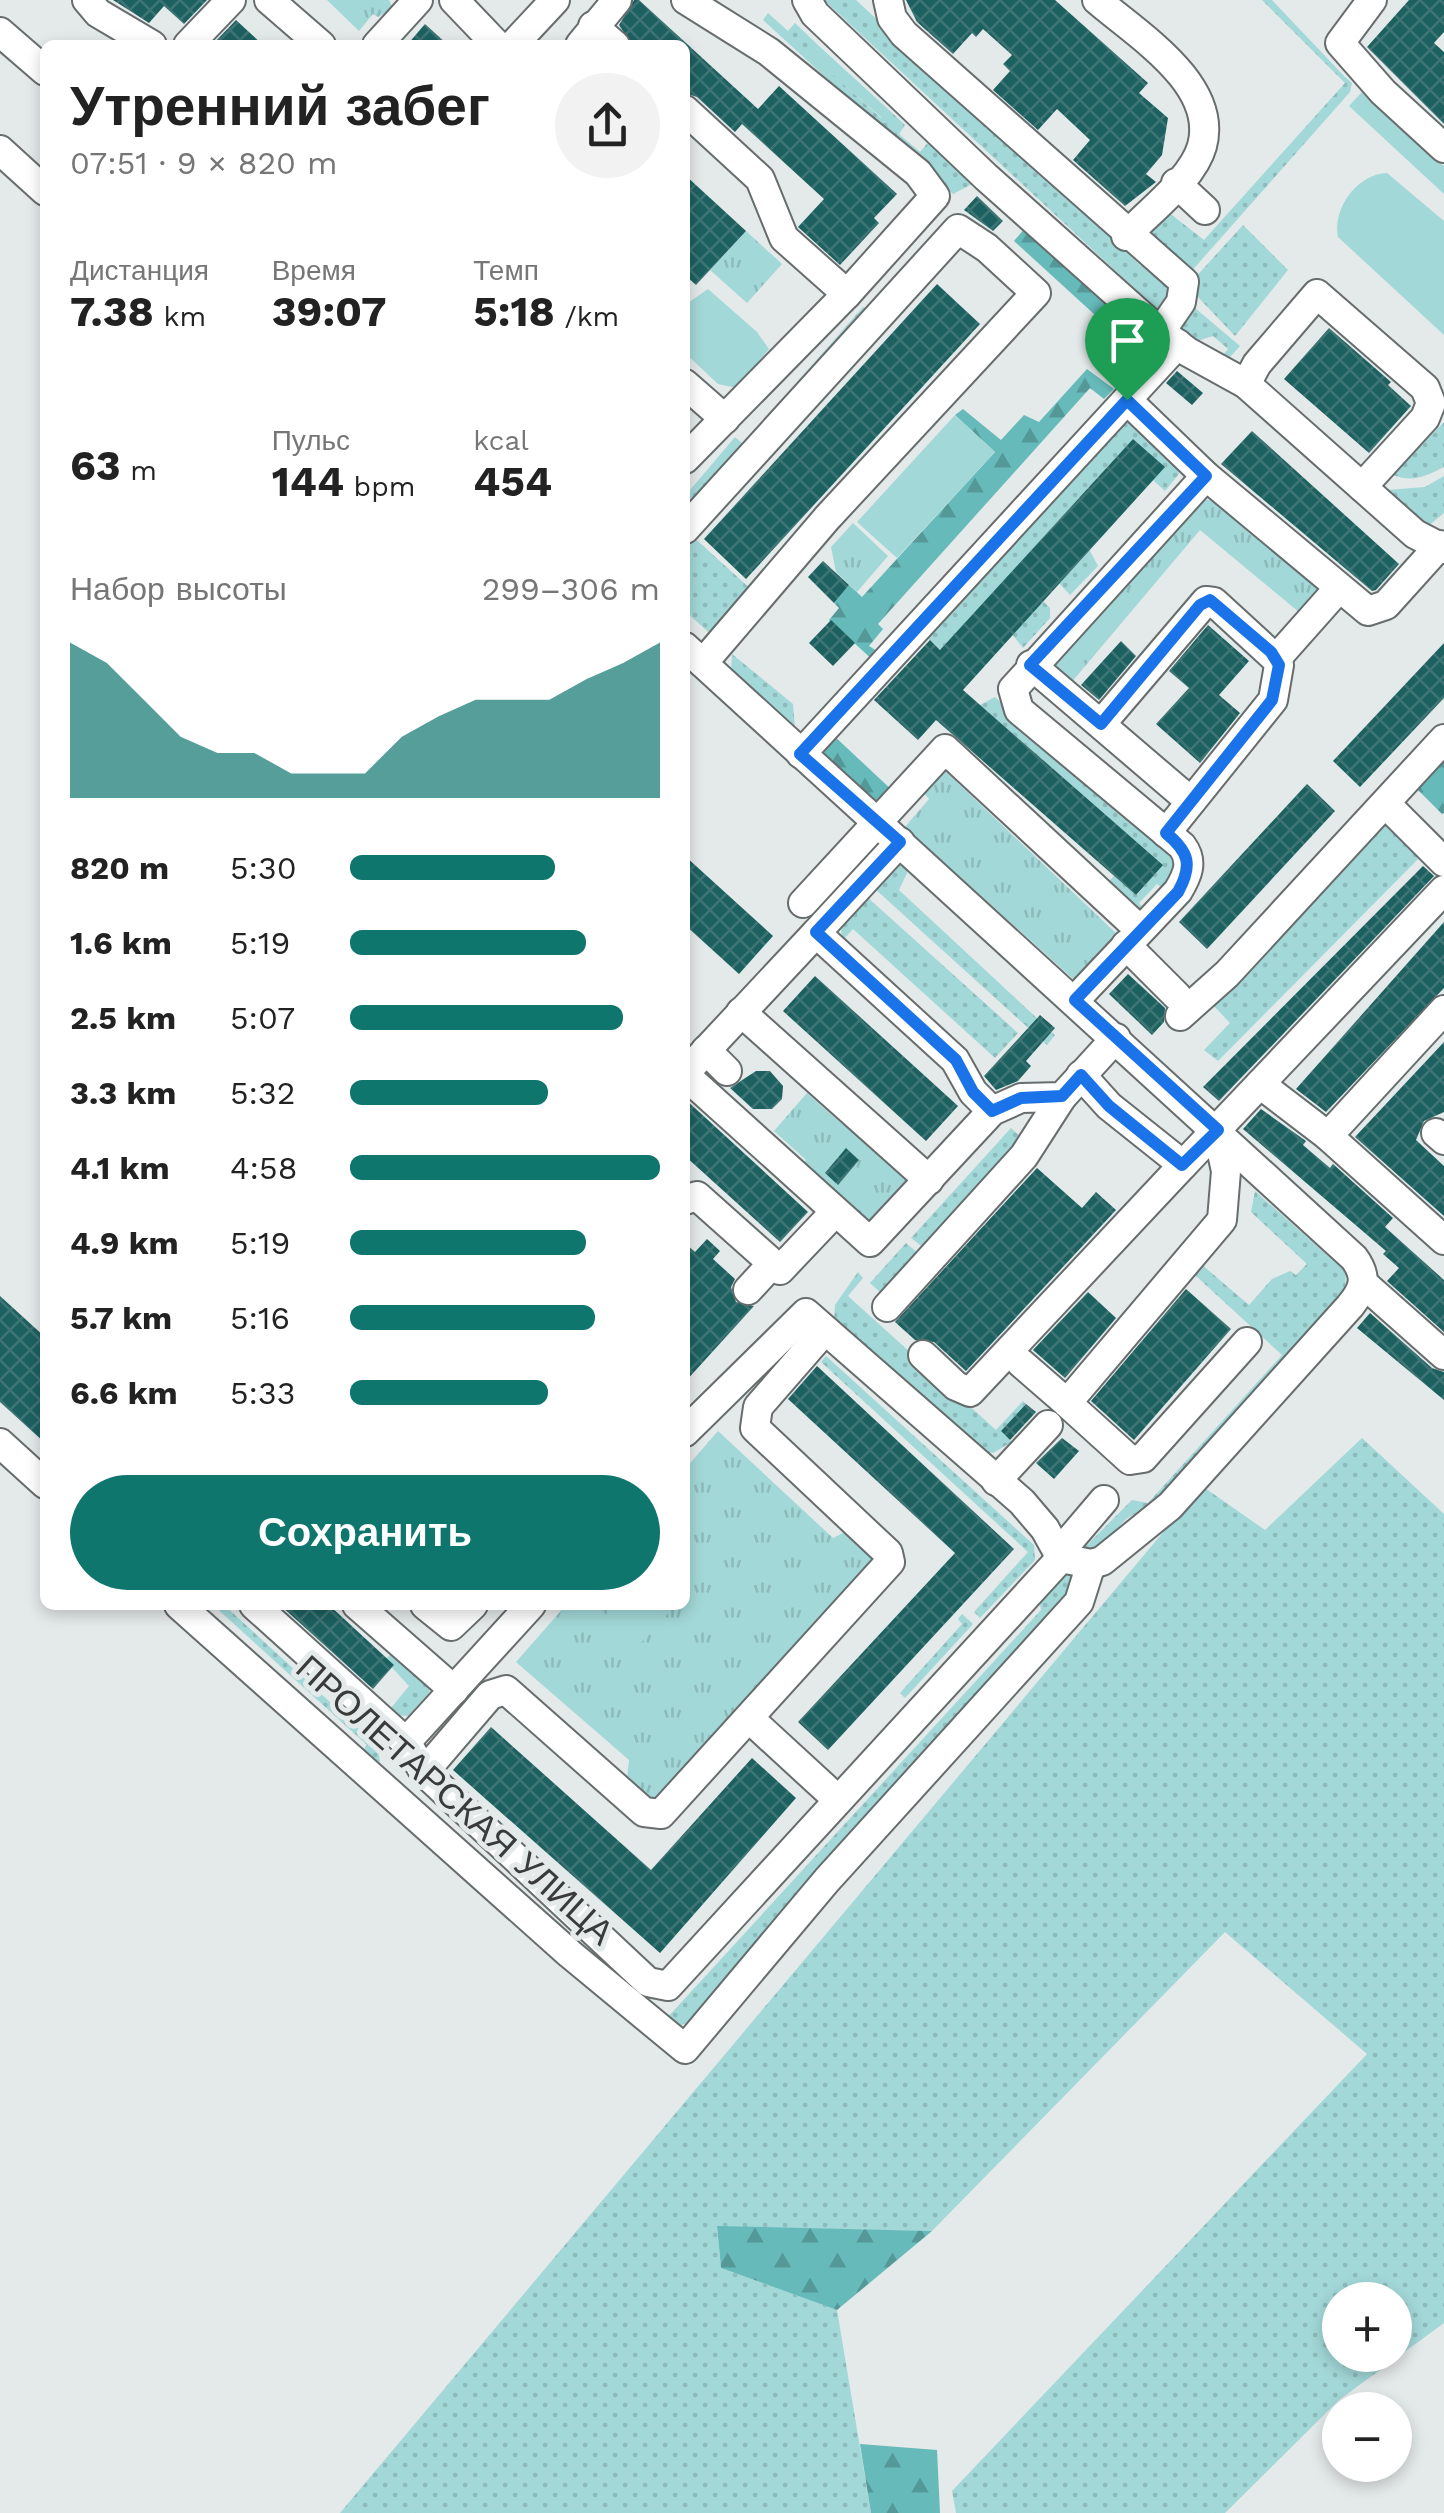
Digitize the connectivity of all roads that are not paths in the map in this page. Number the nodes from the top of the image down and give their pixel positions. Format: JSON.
{"nodes":[{"id":1,"x":87,"y":0,"type":"edge"},
{"id":2,"x":269,"y":0,"type":"edge"},
{"id":3,"x":418,"y":0,"type":"edge"},
{"id":4,"x":454,"y":0,"type":"edge"},
{"id":5,"x":555,"y":0,"type":"edge"},
{"id":6,"x":617,"y":0,"type":"edge"},
{"id":7,"x":686,"y":0,"type":"edge"},
{"id":8,"x":807,"y":0,"type":"edge"},
{"id":9,"x":888,"y":0,"type":"edge"},
{"id":10,"x":1097,"y":0,"type":"edge"},
{"id":11,"x":1372,"y":0,"type":"edge"},
{"id":12,"x":227,"y":4,"type":"edge"},
{"id":13,"x":0,"y":32,"type":"edge"},
{"id":14,"x":596,"y":39,"type":"edge"},
{"id":15,"x":132,"y":40,"type":"edge"},
{"id":16,"x":194,"y":40,"type":"edge"},
{"id":17,"x":315,"y":40,"type":"edge"},
{"id":18,"x":382,"y":40,"type":"edge"},
{"id":19,"x":492,"y":40,"type":"edge"},
{"id":20,"x":518,"y":40,"type":"edge"},
{"id":21,"x":40,"y":67,"type":"edge"},
{"id":22,"x":690,"y":115,"type":"edge"},
{"id":23,"x":1444,"y":148,"type":"edge"},
{"id":24,"x":0,"y":150,"type":"edge"},
{"id":25,"x":1176,"y":183,"type":"junction"},
{"id":26,"x":40,"y":187,"type":"edge"},
{"id":27,"x":1206,"y":210,"type":"dead end"},
{"id":28,"x":1126,"y":236,"type":"junction"},
{"id":29,"x":847,"y":294,"type":"junction"},
{"id":30,"x":1169,"y":338,"type":"junction"},
{"id":31,"x":1246,"y":384,"type":"junction"},
{"id":32,"x":690,"y":388,"type":"edge"},
{"id":33,"x":1127,"y":400,"type":"junction"},
{"id":34,"x":725,"y":418,"type":"junction"},
{"id":35,"x":690,"y":454,"type":"edge"},
{"id":36,"x":1206,"y":476,"type":"junction"},
{"id":37,"x":1362,"y":487,"type":"junction"},
{"id":38,"x":690,"y":524,"type":"edge"},
{"id":39,"x":1442,"y":547,"type":"edge"},
{"id":40,"x":1340,"y":588,"type":"junction"},
{"id":41,"x":694,"y":655,"type":"edge"},
{"id":42,"x":1276,"y":659,"type":"junction"},
{"id":43,"x":1030,"y":665,"type":"junction"},
{"id":44,"x":1101,"y":724,"type":"junction"},
{"id":45,"x":1444,"y":740,"type":"edge"},
{"id":46,"x":800,"y":754,"type":"junction"},
{"id":47,"x":1189,"y":800,"type":"junction"},
{"id":48,"x":1386,"y":804,"type":"junction"},
{"id":49,"x":879,"y":822,"type":"junction"},
{"id":50,"x":1166,"y":833,"type":"junction"},
{"id":51,"x":900,"y":842,"type":"junction"},
{"id":52,"x":1444,"y":862,"type":"edge"},
{"id":53,"x":1444,"y":890,"type":"edge"},
{"id":54,"x":803,"y":903,"type":"dead end"},
{"id":55,"x":816,"y":932,"type":"junction"},
{"id":56,"x":1133,"y":937,"type":"junction"},
{"id":57,"x":1075,"y":1000,"type":"junction"},
{"id":58,"x":1444,"y":1011,"type":"edge"},
{"id":59,"x":742,"y":1012,"type":"junction"},
{"id":60,"x":1116,"y":1038,"type":"junction"},
{"id":61,"x":706,"y":1050,"type":"junction"},
{"id":62,"x":690,"y":1068,"type":"edge"},
{"id":63,"x":727,"y":1071,"type":"dead end"},
{"id":64,"x":1081,"y":1075,"type":"junction"},
{"id":65,"x":690,"y":1079,"type":"edge"},
{"id":66,"x":1260,"y":1084,"type":"junction"},
{"id":67,"x":1062,"y":1096,"type":"junction"},
{"id":68,"x":992,"y":1111,"type":"junction"},
{"id":69,"x":1218,"y":1130,"type":"junction"},
{"id":70,"x":1328,"y":1136,"type":"junction"},
{"id":71,"x":1182,"y":1165,"type":"junction"},
{"id":72,"x":929,"y":1180,"type":"junction"},
{"id":73,"x":690,"y":1198,"type":"edge"},
{"id":74,"x":835,"y":1212,"type":"junction"},
{"id":75,"x":1444,"y":1240,"type":"edge"},
{"id":76,"x":772,"y":1264,"type":"junction"},
{"id":77,"x":1364,"y":1284,"type":"junction"},
{"id":78,"x":748,"y":1290,"type":"dead end"},
{"id":79,"x":887,"y":1308,"type":"dead end"},
{"id":80,"x":826,"y":1330,"type":"junction"},
{"id":81,"x":1246,"y":1342,"type":"dead end"},
{"id":82,"x":923,"y":1354,"type":"dead end"},
{"id":83,"x":1444,"y":1354,"type":"edge"},
{"id":84,"x":1021,"y":1363,"type":"dead end"},
{"id":85,"x":1067,"y":1403,"type":"junction"},
{"id":86,"x":1048,"y":1425,"type":"dead end"},
{"id":87,"x":690,"y":1427,"type":"edge"},
{"id":88,"x":0,"y":1443,"type":"edge"},
{"id":89,"x":40,"y":1479,"type":"edge"},
{"id":90,"x":996,"y":1481,"type":"junction"},
{"id":91,"x":1104,"y":1500,"type":"dead end"},
{"id":92,"x":1060,"y":1556,"type":"junction"},
{"id":93,"x":1091,"y":1564,"type":"junction"},
{"id":94,"x":184,"y":1610,"type":"edge"},
{"id":95,"x":260,"y":1610,"type":"edge"},
{"id":96,"x":362,"y":1610,"type":"edge"},
{"id":97,"x":431,"y":1610,"type":"edge"},
{"id":98,"x":467,"y":1610,"type":"edge"},
{"id":99,"x":526,"y":1610,"type":"edge"},
{"id":100,"x":454,"y":1690,"type":"junction"},
{"id":101,"x":751,"y":1720,"type":"junction"},
{"id":102,"x":406,"y":1742,"type":"junction"},
{"id":103,"x":424,"y":1772,"type":"junction"},
{"id":104,"x":837,"y":1800,"type":"junction"}],
"edges":[{"from":1,"to":15,"type":"street"},
{"from":2,"to":17,"type":"street"},
{"from":3,"to":18,"type":"street"},
{"from":4,"to":19,"type":"street"},
{"from":5,"to":20,"type":"street"},
{"from":6,"to":14,"type":"street"},
{"from":7,"to":29,"type":"street"},
{"from":8,"to":30,"type":"street"},
{"from":9,"to":28,"type":"street"},
{"from":10,"to":25,"type":"street"},
{"from":11,"to":23,"type":"street"},
{"from":12,"to":16,"type":"street"},
{"from":13,"to":21,"type":"street"},
{"from":22,"to":29,"type":"street"},
{"from":24,"to":26,"type":"street"},
{"from":25,"to":27,"type":"street"},
{"from":25,"to":28,"type":"street"},
{"from":28,"to":30,"type":"street"},
{"from":29,"to":34,"type":"street"},
{"from":30,"to":31,"type":"street"},
{"from":30,"to":33,"type":"street"},
{"from":31,"to":37,"type":"street"},
{"from":31,"to":37,"type":"street"},
{"from":32,"to":34,"type":"street"},
{"from":33,"to":36,"type":"street"},
{"from":33,"to":46,"type":"street"},
{"from":34,"to":35,"type":"street"},
{"from":36,"to":40,"type":"street"},
{"from":36,"to":43,"type":"street"},
{"from":37,"to":39,"type":"street"},
{"from":38,"to":41,"type":"street"},
{"from":39,"to":40,"type":"street"},
{"from":40,"to":42,"type":"street"},
{"from":41,"to":46,"type":"street"},
{"from":42,"to":44,"type":"street"},
{"from":42,"to":47,"type":"street"},
{"from":43,"to":44,"type":"street"},
{"from":43,"to":50,"type":"street"},
{"from":44,"to":47,"type":"street"},
{"from":45,"to":48,"type":"street"},
{"from":46,"to":49,"type":"street"},
{"from":47,"to":50,"type":"street"},
{"from":48,"to":52,"type":"street"},
{"from":48,"to":56,"type":"street"},
{"from":49,"to":51,"type":"street"},
{"from":49,"to":54,"type":"street"},
{"from":49,"to":56,"type":"street"},
{"from":50,"to":56,"type":"street"},
{"from":51,"to":55,"type":"street"},
{"from":51,"to":57,"type":"street"},
{"from":53,"to":66,"type":"street"},
{"from":55,"to":59,"type":"street"},
{"from":55,"to":68,"type":"street"},
{"from":56,"to":57,"type":"street"},
{"from":57,"to":60,"type":"street"},
{"from":58,"to":70,"type":"street"},
{"from":59,"to":61,"type":"street"},
{"from":59,"to":72,"type":"street"},
{"from":60,"to":64,"type":"street"},
{"from":60,"to":69,"type":"street"},
{"from":61,"to":62,"type":"street"},
{"from":61,"to":63,"type":"street"},
{"from":64,"to":67,"type":"street"},
{"from":64,"to":71,"type":"street"},
{"from":65,"to":74,"type":"street"},
{"from":66,"to":69,"type":"street"},
{"from":66,"to":70,"type":"street"},
{"from":67,"to":68,"type":"street"},
{"from":67,"to":79,"type":"street"},
{"from":68,"to":72,"type":"street"},
{"from":69,"to":71,"type":"street"},
{"from":69,"to":77,"type":"street"},
{"from":69,"to":85,"type":"street"},
{"from":70,"to":75,"type":"street"},
{"from":71,"to":82,"type":"street"},
{"from":72,"to":74,"type":"street"},
{"from":73,"to":76,"type":"street"},
{"from":74,"to":76,"type":"street"},
{"from":76,"to":78,"type":"street"},
{"from":77,"to":83,"type":"street"},
{"from":77,"to":93,"type":"street"},
{"from":80,"to":87,"type":"street"},
{"from":80,"to":90,"type":"street"},
{"from":80,"to":101,"type":"street"},
{"from":81,"to":85,"type":"street"},
{"from":84,"to":85,"type":"street"},
{"from":86,"to":90,"type":"street"},
{"from":88,"to":89,"type":"street"},
{"from":90,"to":92,"type":"street"},
{"from":91,"to":92,"type":"street"},
{"from":92,"to":93,"type":"street"},
{"from":92,"to":104,"type":"street"},
{"from":93,"to":94,"type":"street","name":"ПРОЛЕТАРСКАЯ УЛИЦА"},
{"from":95,"to":102,"type":"street"},
{"from":96,"to":100,"type":"street"},
{"from":97,"to":98,"type":"street"},
{"from":99,"to":100,"type":"street"},
{"from":100,"to":102,"type":"street"},
{"from":101,"to":103,"type":"street"},
{"from":101,"to":104,"type":"street"},
{"from":102,"to":103,"type":"street"},
{"from":103,"to":104,"type":"street"}]}
